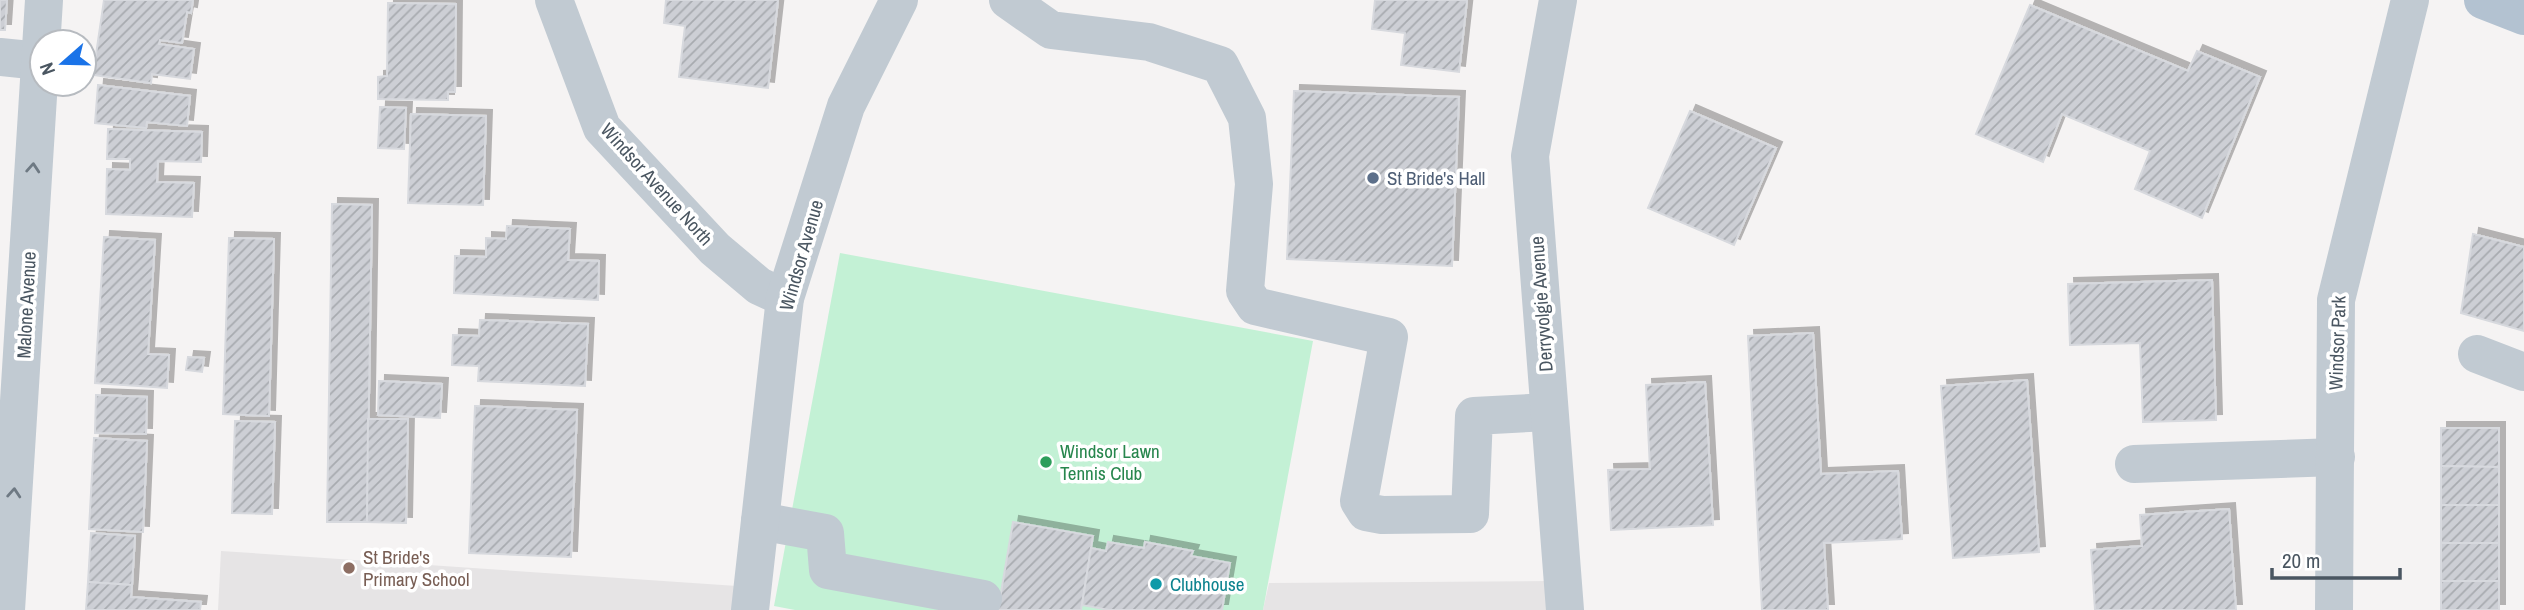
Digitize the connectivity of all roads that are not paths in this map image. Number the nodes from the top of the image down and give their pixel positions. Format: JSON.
{"nodes":[{"id":1,"x":44,"y":0,"type":"edge"},
{"id":2,"x":554,"y":0,"type":"edge"},
{"id":3,"x":899,"y":0,"type":"edge"},
{"id":4,"x":1008,"y":0,"type":"edge"},
{"id":5,"x":1558,"y":0,"type":"edge"},
{"id":6,"x":2410,"y":0,"type":"edge"},
{"id":7,"x":2483,"y":0,"type":"edge"},
{"id":8,"x":2524,"y":16,"type":"edge"},
{"id":9,"x":42,"y":28,"type":"edge"},
{"id":10,"x":0,"y":57,"type":"edge"},
{"id":11,"x":28,"y":60,"type":"edge"},
{"id":12,"x":34,"y":98,"type":"edge"},
{"id":13,"x":15,"y":210,"type":"edge"},
{"id":14,"x":785,"y":298,"type":"junction"},
{"id":15,"x":2477,"y":354,"type":"dead end"},
{"id":16,"x":2524,"y":372,"type":"edge"},
{"id":17,"x":1549,"y":412,"type":"junction"},
{"id":18,"x":2336,"y":457,"type":"junction"},
{"id":19,"x":2134,"y":464,"type":"dead end"},
{"id":20,"x":760,"y":522,"type":"junction"},
{"id":21,"x":983,"y":599,"type":"dead end"},
{"id":22,"x":6,"y":610,"type":"edge"},
{"id":23,"x":750,"y":610,"type":"edge"},
{"id":24,"x":1565,"y":610,"type":"edge"},
{"id":25,"x":2334,"y":610,"type":"edge"}],
"edges":[{"from":1,"to":9,"type":"street","name":"Malone Avenue"},
{"from":2,"to":14,"type":"street","name":"Windsor Avenue North"},
{"from":3,"to":14,"type":"street","name":"Windsor Avenue"},
{"from":4,"to":17,"type":"street"},
{"from":5,"to":17,"type":"street","name":"Derryvolgie Avenue"},
{"from":6,"to":18,"type":"street","name":"Windsor Park"},
{"from":7,"to":8,"type":"main road"},
{"from":10,"to":11,"type":"street"},
{"from":13,"to":12,"type":"street","name":"Malone Avenue","one_way":true},
{"from":22,"to":13,"type":"street","name":"Malone Avenue","one_way":true},
{"from":14,"to":20,"type":"street","name":"Windsor Avenue"},
{"from":15,"to":16,"type":"street"},
{"from":17,"to":24,"type":"street","name":"Derryvolgie Avenue"},
{"from":18,"to":19,"type":"street"},
{"from":18,"to":25,"type":"street","name":"Windsor Park"},
{"from":20,"to":21,"type":"street"},
{"from":20,"to":23,"type":"street","name":"Windsor Avenue"}]}
